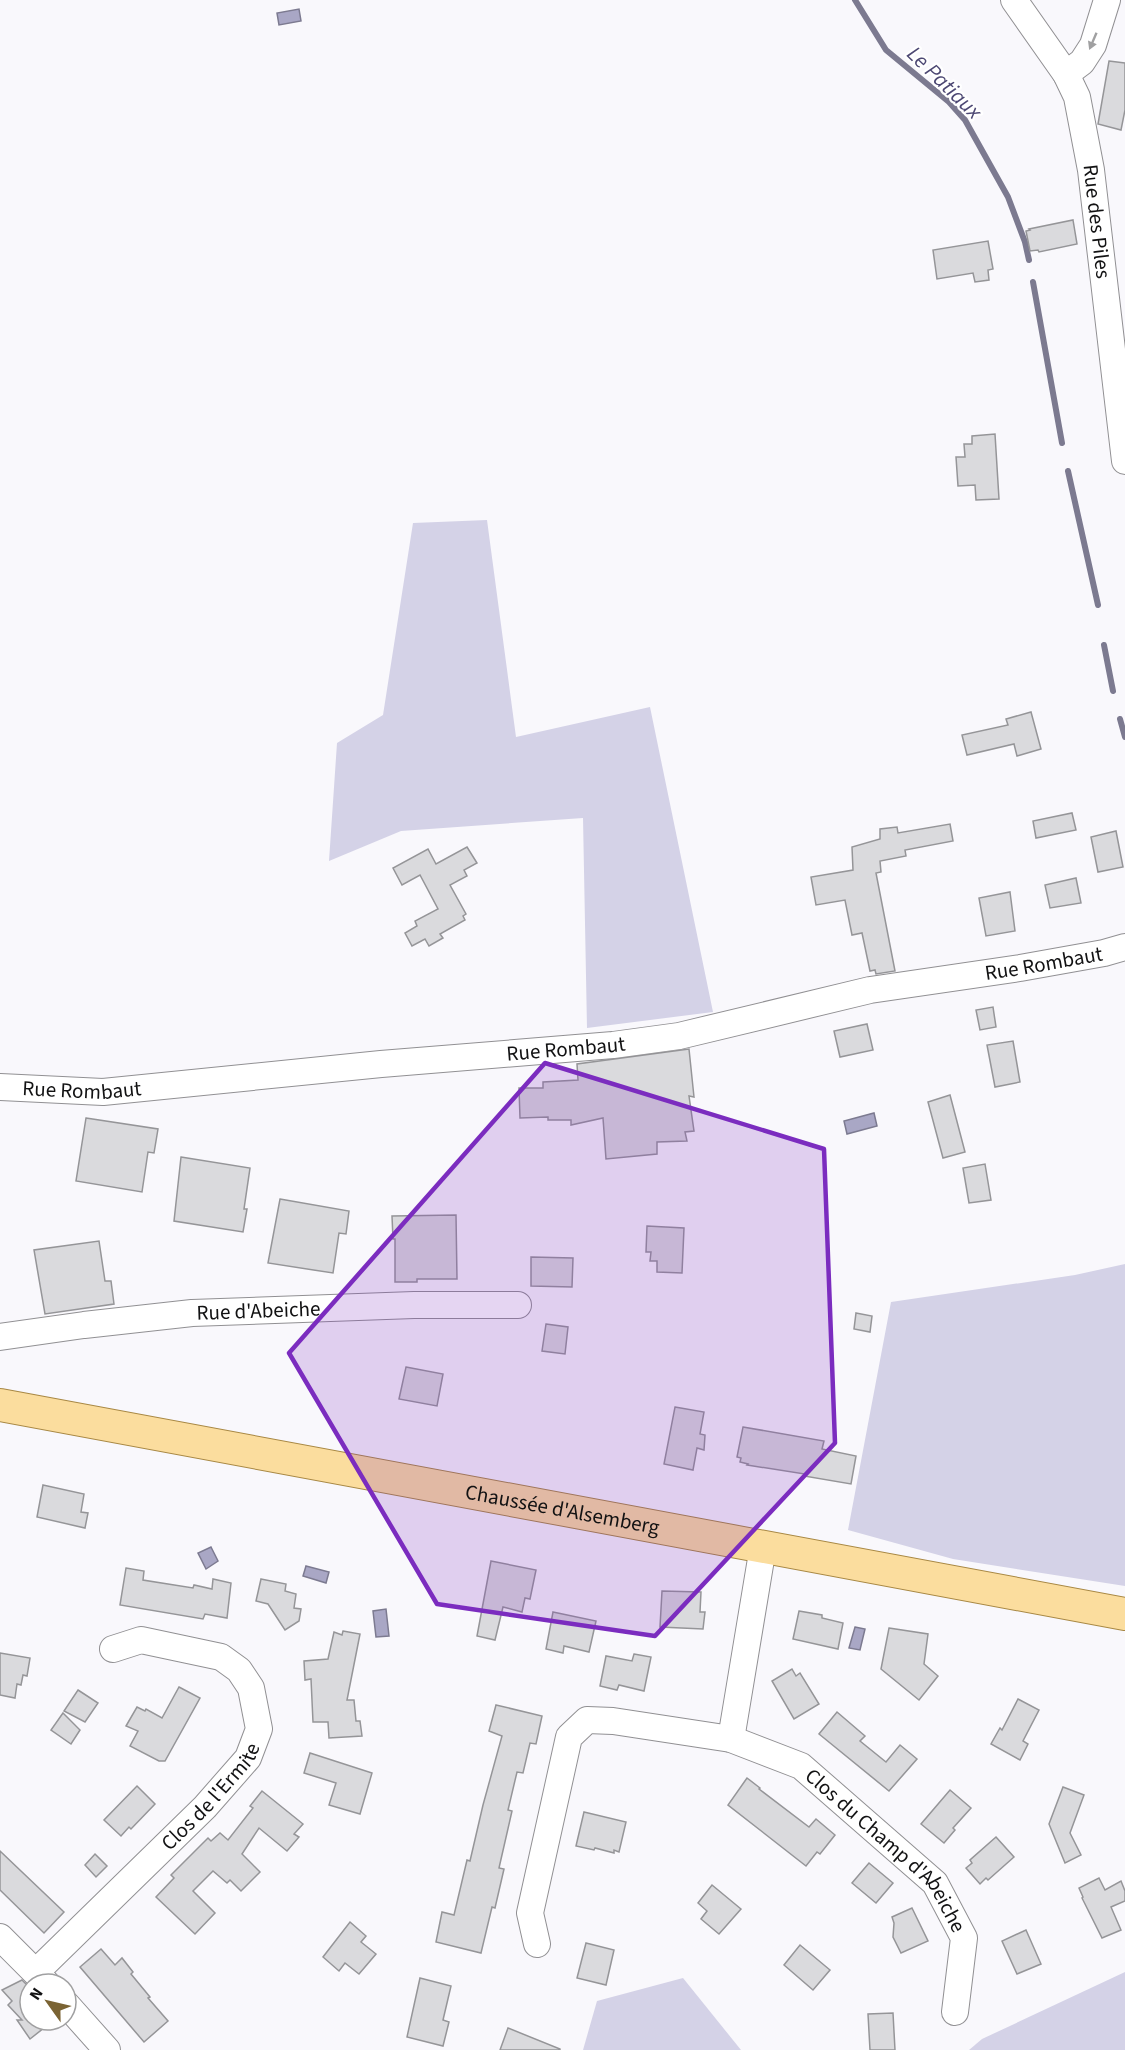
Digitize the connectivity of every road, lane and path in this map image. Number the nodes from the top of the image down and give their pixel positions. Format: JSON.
{"nodes":[{"id":1,"x":1014,"y":0,"type":"edge"},
{"id":2,"x":1107,"y":0,"type":"edge"},
{"id":3,"x":1066,"y":74,"type":"junction"},
{"id":4,"x":1120,"y":377,"type":"edge"},
{"id":5,"x":1125,"y":460,"type":"edge"},
{"id":6,"x":1125,"y":947,"type":"edge"},
{"id":7,"x":0,"y":1087,"type":"edge"},
{"id":8,"x":518,"y":1305,"type":"dead end"},
{"id":9,"x":0,"y":1337,"type":"edge"},
{"id":10,"x":0,"y":1405,"type":"edge"},
{"id":11,"x":763,"y":1547,"type":"junction"},
{"id":12,"x":1125,"y":1614,"type":"edge"},
{"id":13,"x":113,"y":1650,"type":"dead end"},
{"id":14,"x":730,"y":1738,"type":"junction"},
{"id":15,"x":0,"y":1937,"type":"edge"},
{"id":16,"x":537,"y":1944,"type":"dead end"},
{"id":17,"x":36,"y":1972,"type":"edge"},
{"id":18,"x":48,"y":1972,"type":"edge"},
{"id":19,"x":955,"y":2012,"type":"dead end"},
{"id":20,"x":78,"y":2017,"type":"edge"},
{"id":21,"x":108,"y":2050,"type":"edge"}],
"edges":[{"from":1,"to":3,"type":"street","name":"Rue des Piles"},
{"from":2,"to":3,"type":"street","one_way":true},
{"from":3,"to":4,"type":"street","name":"Rue des Piles"},
{"from":4,"to":5,"type":"street","name":"Rue des Piles"},
{"from":6,"to":7,"type":"street","name":"Rue Rombaut"},
{"from":8,"to":9,"type":"street","name":"Rue d'Abeiche"},
{"from":10,"to":11,"type":"main road","name":"Chaussée d'Alsemberg"},
{"from":11,"to":12,"type":"main road","name":"Chaussée d'Alsemberg"},
{"from":11,"to":14,"type":"street"},
{"from":13,"to":18,"type":"street","name":"Clos de l'Ermite"},
{"from":14,"to":16,"type":"street","name":"Clos du Champ d'Abeiche"},
{"from":14,"to":19,"type":"street","name":"Clos du Champ d'Abeiche"},
{"from":15,"to":17,"type":"street"},
{"from":20,"to":21,"type":"street"}]}
